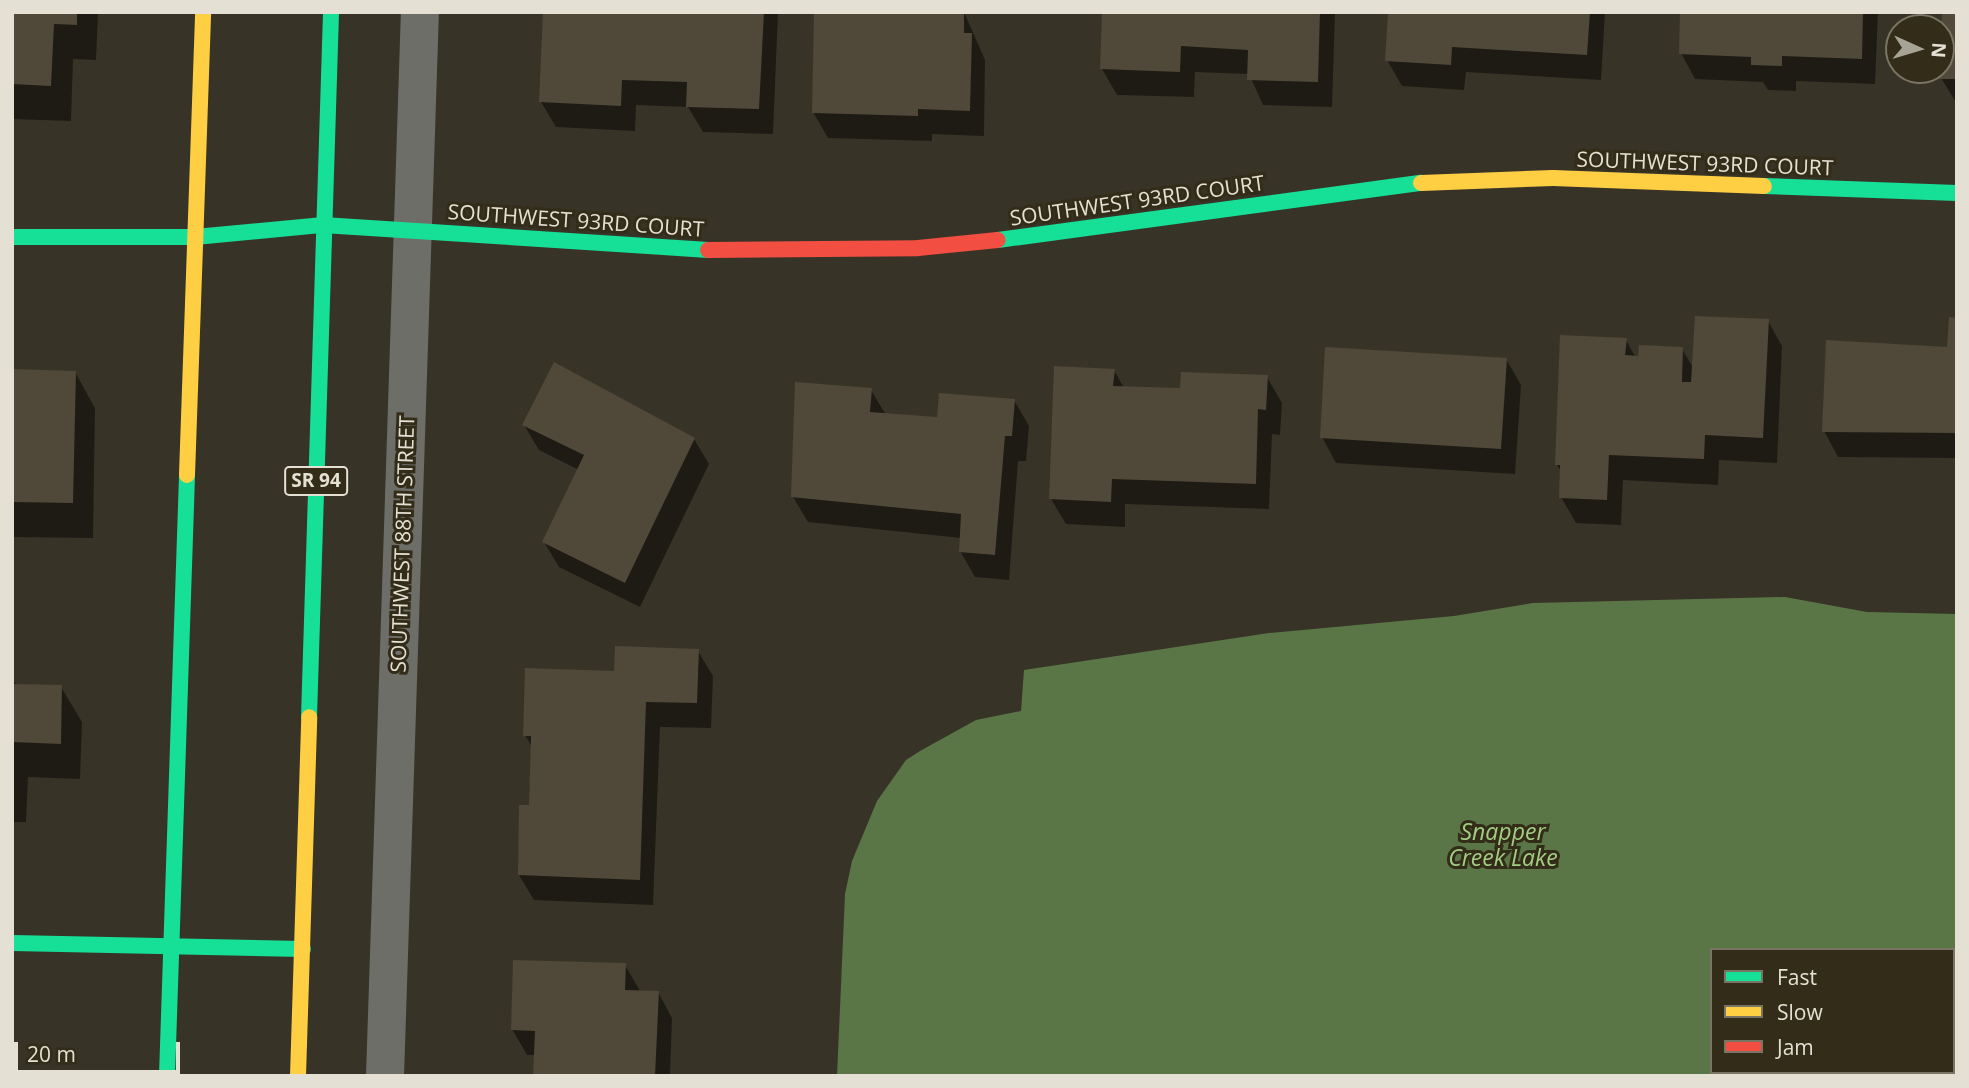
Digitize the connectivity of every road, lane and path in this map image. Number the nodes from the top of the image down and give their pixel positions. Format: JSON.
{"nodes":[{"id":1,"x":203,"y":12,"type":"edge"},
{"id":2,"x":331,"y":12,"type":"edge"},
{"id":3,"x":420,"y":12,"type":"edge"},
{"id":4,"x":1957,"y":193,"type":"edge"},
{"id":5,"x":323,"y":225,"type":"junction"},
{"id":6,"x":414,"y":228,"type":"junction"},
{"id":7,"x":12,"y":237,"type":"edge"},
{"id":8,"x":195,"y":237,"type":"junction"},
{"id":9,"x":12,"y":943,"type":"edge"},
{"id":10,"x":171,"y":947,"type":"junction"},
{"id":11,"x":303,"y":949,"type":"junction"},
{"id":12,"x":167,"y":1076,"type":"edge"},
{"id":13,"x":298,"y":1076,"type":"edge"},
{"id":14,"x":384,"y":1076,"type":"edge"}],
"edges":[{"from":1,"to":8,"type":"street"},
{"from":2,"to":5,"type":"street","number":"SR 94"},
{"from":3,"to":6,"type":"street","name":"SOUTHWEST 88TH STREET"},
{"from":4,"to":6,"type":"street","name":"SOUTHWEST 93RD COURT"},
{"from":5,"to":6,"type":"street","name":"SOUTHWEST 93RD COURT"},
{"from":5,"to":8,"type":"street","name":"SOUTHWEST 93RD COURT"},
{"from":5,"to":11,"type":"street","number":"SR 94"},
{"from":6,"to":14,"type":"street","name":"SOUTHWEST 88TH STREET"},
{"from":7,"to":8,"type":"street","name":"SOUTHWEST 93RD COURT"},
{"from":8,"to":10,"type":"street"},
{"from":9,"to":10,"type":"street"},
{"from":10,"to":11,"type":"street"},
{"from":10,"to":12,"type":"street"},
{"from":11,"to":13,"type":"street","number":"SR 94"}]}
